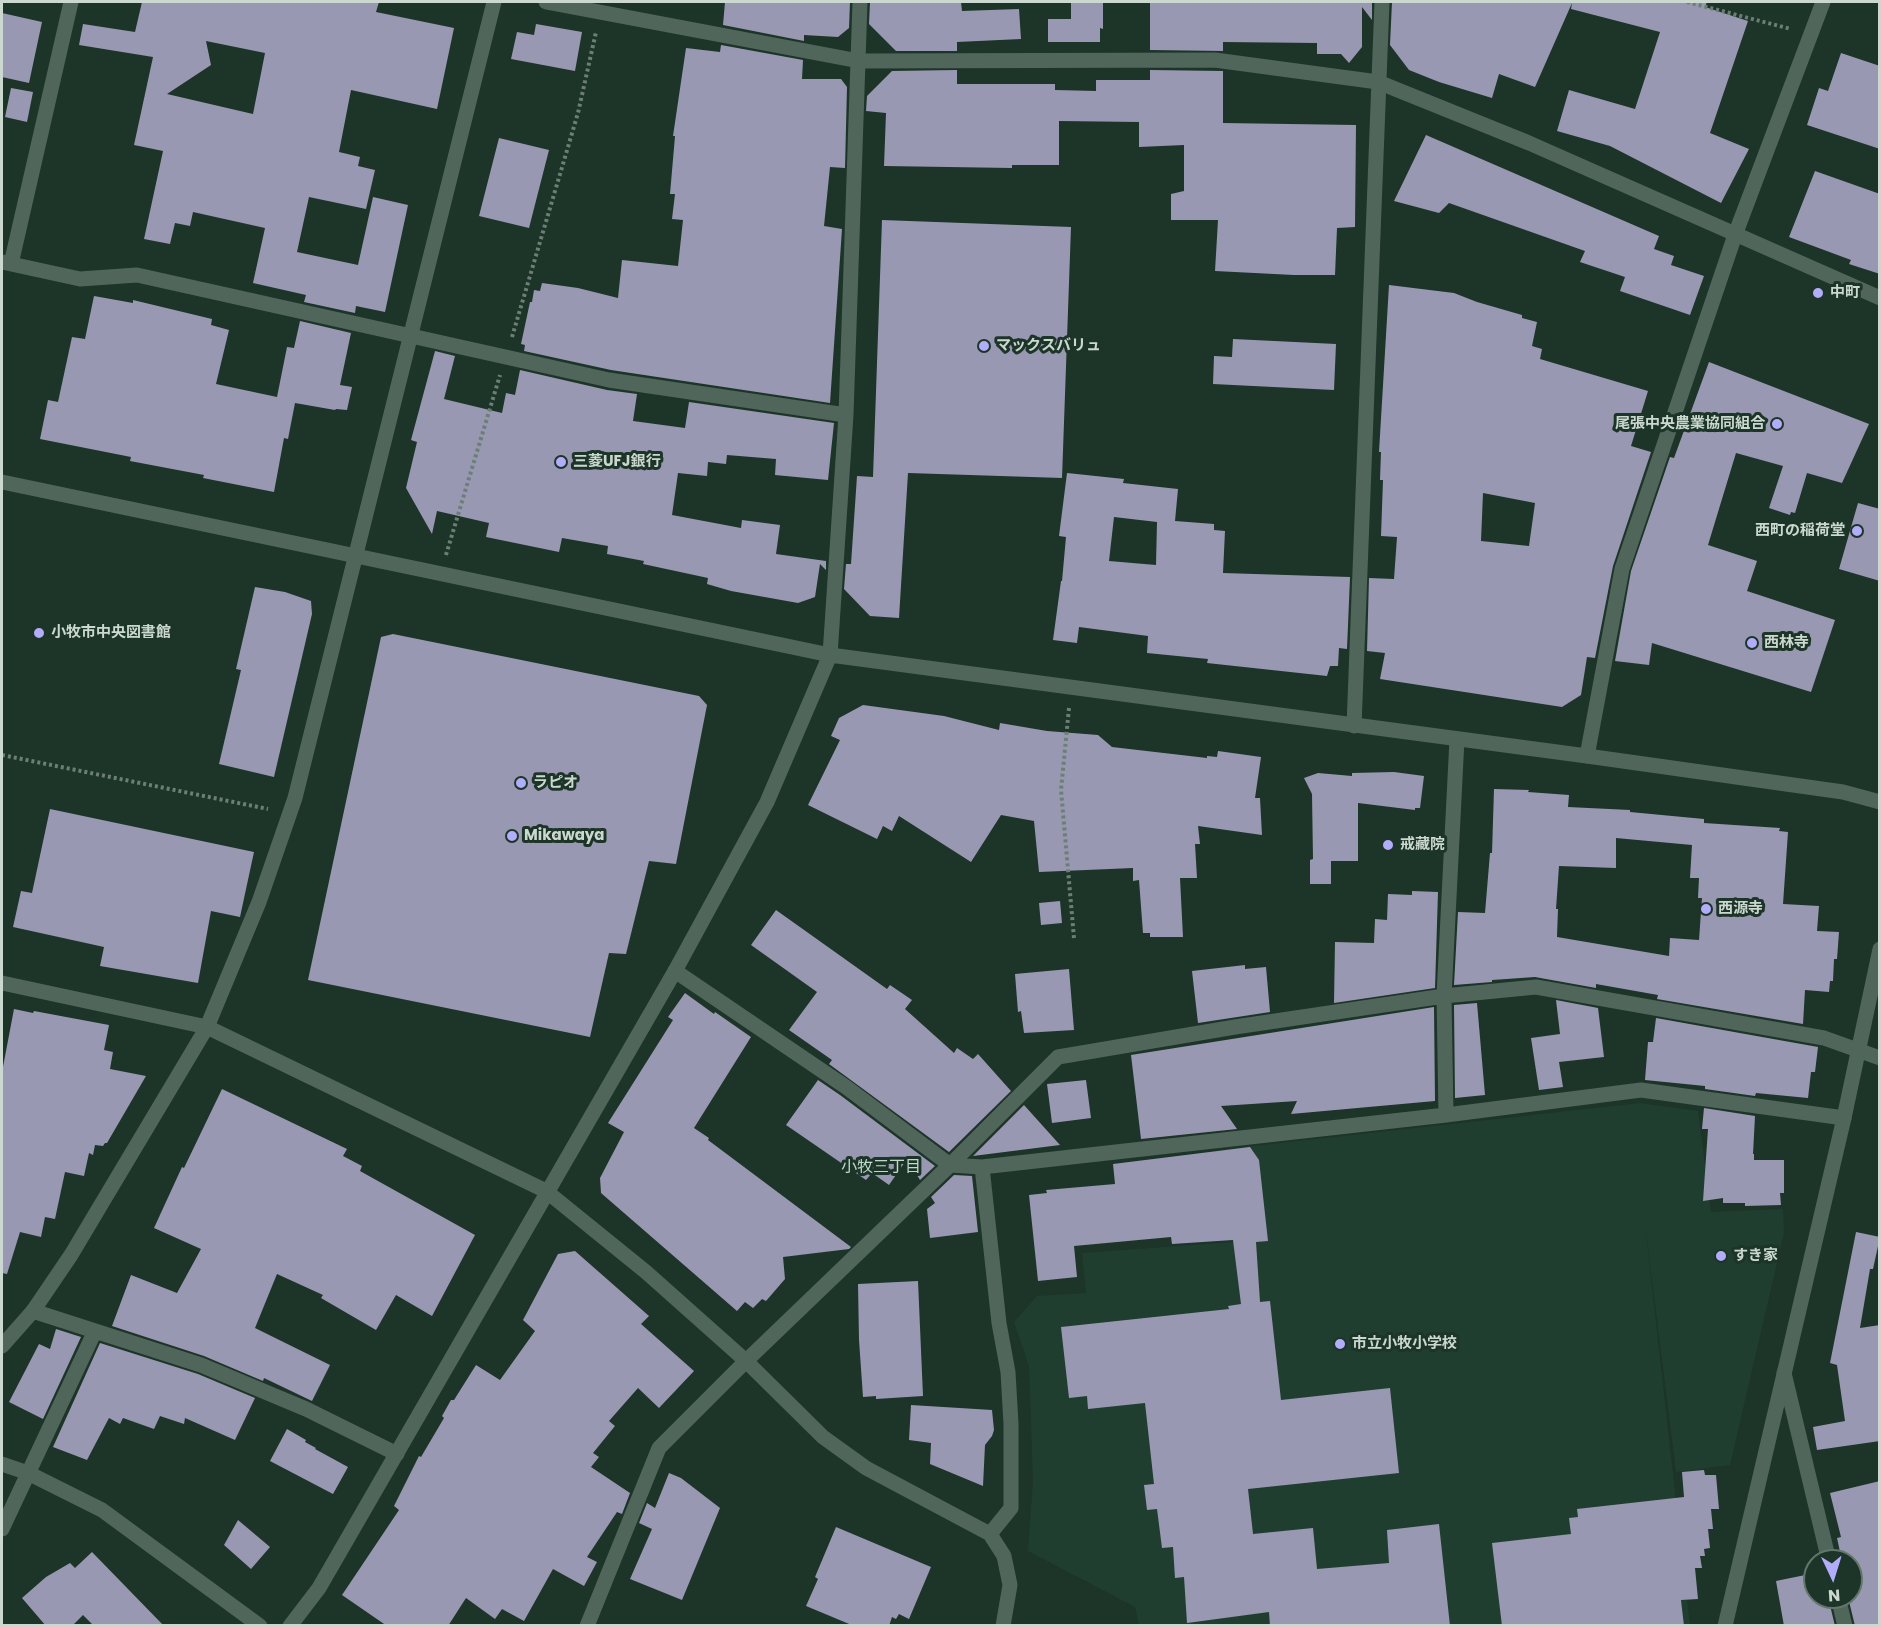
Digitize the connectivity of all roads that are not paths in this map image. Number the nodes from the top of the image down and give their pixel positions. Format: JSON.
{"nodes":[{"id":1,"x":71,"y":2,"type":"edge"},
{"id":2,"x":494,"y":2,"type":"edge"},
{"id":3,"x":546,"y":2,"type":"edge"},
{"id":4,"x":860,"y":2,"type":"edge"},
{"id":5,"x":1382,"y":2,"type":"edge"},
{"id":6,"x":1823,"y":2,"type":"edge"},
{"id":7,"x":859,"y":62,"type":"junction"},
{"id":8,"x":1378,"y":82,"type":"junction"},
{"id":9,"x":1736,"y":235,"type":"junction"},
{"id":10,"x":6,"y":263,"type":"edge"},
{"id":11,"x":1880,"y":298,"type":"edge"},
{"id":12,"x":411,"y":337,"type":"junction"},
{"id":13,"x":846,"y":415,"type":"junction"},
{"id":14,"x":2,"y":482,"type":"edge"},
{"id":15,"x":356,"y":557,"type":"junction"},
{"id":16,"x":830,"y":655,"type":"junction"},
{"id":17,"x":1354,"y":726,"type":"junction"},
{"id":18,"x":1457,"y":739,"type":"junction"},
{"id":19,"x":1587,"y":756,"type":"junction"},
{"id":20,"x":1880,"y":802,"type":"edge"},
{"id":21,"x":1880,"y":949,"type":"edge"},
{"id":22,"x":675,"y":971,"type":"junction"},
{"id":23,"x":2,"y":983,"type":"edge"},
{"id":24,"x":1444,"y":996,"type":"junction"},
{"id":25,"x":207,"y":1028,"type":"junction"},
{"id":26,"x":1858,"y":1049,"type":"junction"},
{"id":27,"x":1880,"y":1058,"type":"edge"},
{"id":28,"x":1446,"y":1115,"type":"junction"},
{"id":29,"x":1844,"y":1118,"type":"junction"},
{"id":30,"x":950,"y":1165,"type":"junction"},
{"id":31,"x":982,"y":1167,"type":"junction"},
{"id":32,"x":546,"y":1191,"type":"junction"},
{"id":33,"x":33,"y":1311,"type":"junction"},
{"id":34,"x":95,"y":1331,"type":"junction"},
{"id":35,"x":2,"y":1346,"type":"edge"},
{"id":36,"x":746,"y":1361,"type":"junction"},
{"id":37,"x":1784,"y":1373,"type":"junction"},
{"id":38,"x":397,"y":1454,"type":"junction"},
{"id":39,"x":2,"y":1464,"type":"edge"},
{"id":40,"x":28,"y":1473,"type":"junction"},
{"id":41,"x":2,"y":1529,"type":"edge"},
{"id":42,"x":990,"y":1534,"type":"junction"},
{"id":43,"x":1826,"y":1549,"type":"edge"},
{"id":44,"x":1841,"y":1609,"type":"edge"},
{"id":45,"x":260,"y":1626,"type":"edge"},
{"id":46,"x":290,"y":1626,"type":"edge"},
{"id":47,"x":586,"y":1626,"type":"edge"},
{"id":48,"x":1003,"y":1626,"type":"edge"},
{"id":49,"x":1725,"y":1626,"type":"edge"},
{"id":50,"x":1845,"y":1626,"type":"edge"}],
"edges":[{"from":1,"to":10,"type":"street"},
{"from":2,"to":12,"type":"street"},
{"from":3,"to":7,"type":"street"},
{"from":4,"to":7,"type":"street"},
{"from":5,"to":8,"type":"street"},
{"from":6,"to":9,"type":"street"},
{"from":7,"to":8,"type":"street"},
{"from":7,"to":13,"type":"street"},
{"from":8,"to":9,"type":"street"},
{"from":8,"to":17,"type":"street"},
{"from":9,"to":11,"type":"street"},
{"from":9,"to":19,"type":"street"},
{"from":10,"to":12,"type":"street"},
{"from":12,"to":13,"type":"street"},
{"from":12,"to":15,"type":"street"},
{"from":13,"to":16,"type":"street"},
{"from":14,"to":15,"type":"street"},
{"from":15,"to":16,"type":"street"},
{"from":15,"to":25,"type":"street"},
{"from":16,"to":17,"type":"street"},
{"from":16,"to":22,"type":"street"},
{"from":17,"to":18,"type":"street"},
{"from":18,"to":19,"type":"street"},
{"from":18,"to":24,"type":"street"},
{"from":19,"to":20,"type":"street"},
{"from":21,"to":26,"type":"street"},
{"from":22,"to":30,"type":"street"},
{"from":22,"to":32,"type":"street"},
{"from":23,"to":25,"type":"street"},
{"from":24,"to":26,"type":"street"},
{"from":24,"to":28,"type":"street"},
{"from":24,"to":30,"type":"street"},
{"from":25,"to":32,"type":"street"},
{"from":25,"to":33,"type":"street"},
{"from":26,"to":27,"type":"street"},
{"from":26,"to":29,"type":"street"},
{"from":28,"to":29,"type":"street"},
{"from":28,"to":31,"type":"street"},
{"from":29,"to":37,"type":"street"},
{"from":30,"to":31,"type":"street"},
{"from":30,"to":36,"type":"street"},
{"from":31,"to":42,"type":"street"},
{"from":32,"to":36,"type":"street"},
{"from":32,"to":38,"type":"street"},
{"from":33,"to":34,"type":"street"},
{"from":33,"to":35,"type":"street"},
{"from":34,"to":38,"type":"street"},
{"from":34,"to":40,"type":"street"},
{"from":36,"to":42,"type":"street"},
{"from":36,"to":47,"type":"street"},
{"from":37,"to":43,"type":"street"},
{"from":37,"to":49,"type":"street"},
{"from":38,"to":46,"type":"street"},
{"from":39,"to":40,"type":"street"},
{"from":40,"to":41,"type":"street"},
{"from":40,"to":45,"type":"street"},
{"from":42,"to":48,"type":"street"},
{"from":44,"to":50,"type":"street"}]}
